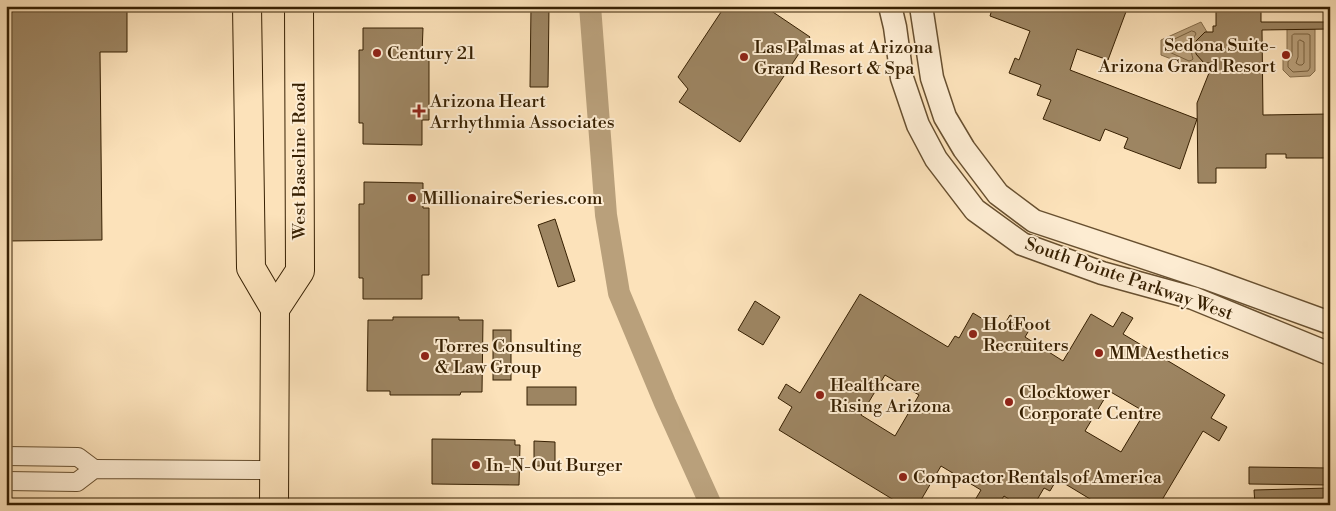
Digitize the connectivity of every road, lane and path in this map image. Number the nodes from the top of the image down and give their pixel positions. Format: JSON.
{"nodes":[{"id":1,"x":247,"y":6,"type":"edge"},
{"id":2,"x":299,"y":6,"type":"edge"},
{"id":3,"x":890,"y":6,"type":"edge"},
{"id":4,"x":921,"y":6,"type":"edge"},
{"id":5,"x":275,"y":309,"type":"junction"},
{"id":6,"x":1330,"y":323,"type":"edge"},
{"id":7,"x":1330,"y":354,"type":"edge"},
{"id":8,"x":6,"y":456,"type":"edge"},
{"id":9,"x":94,"y":469,"type":"junction"},
{"id":10,"x":274,"y":470,"type":"junction"},
{"id":11,"x":6,"y":481,"type":"edge"},
{"id":12,"x":274,"y":505,"type":"edge"}],
"edges":[{"from":1,"to":5,"type":"main road"},
{"from":2,"to":5,"type":"main road","name":"West Baseline Road"},
{"from":3,"to":7,"type":"street","name":"South Pointe Parkway West"},
{"from":4,"to":6,"type":"street","name":"South Pointe Parkway West"},
{"from":5,"to":10,"type":"main road"},
{"from":8,"to":9,"type":"street"},
{"from":9,"to":10,"type":"street"},
{"from":9,"to":11,"type":"street"},
{"from":10,"to":12,"type":"main road"}]}
